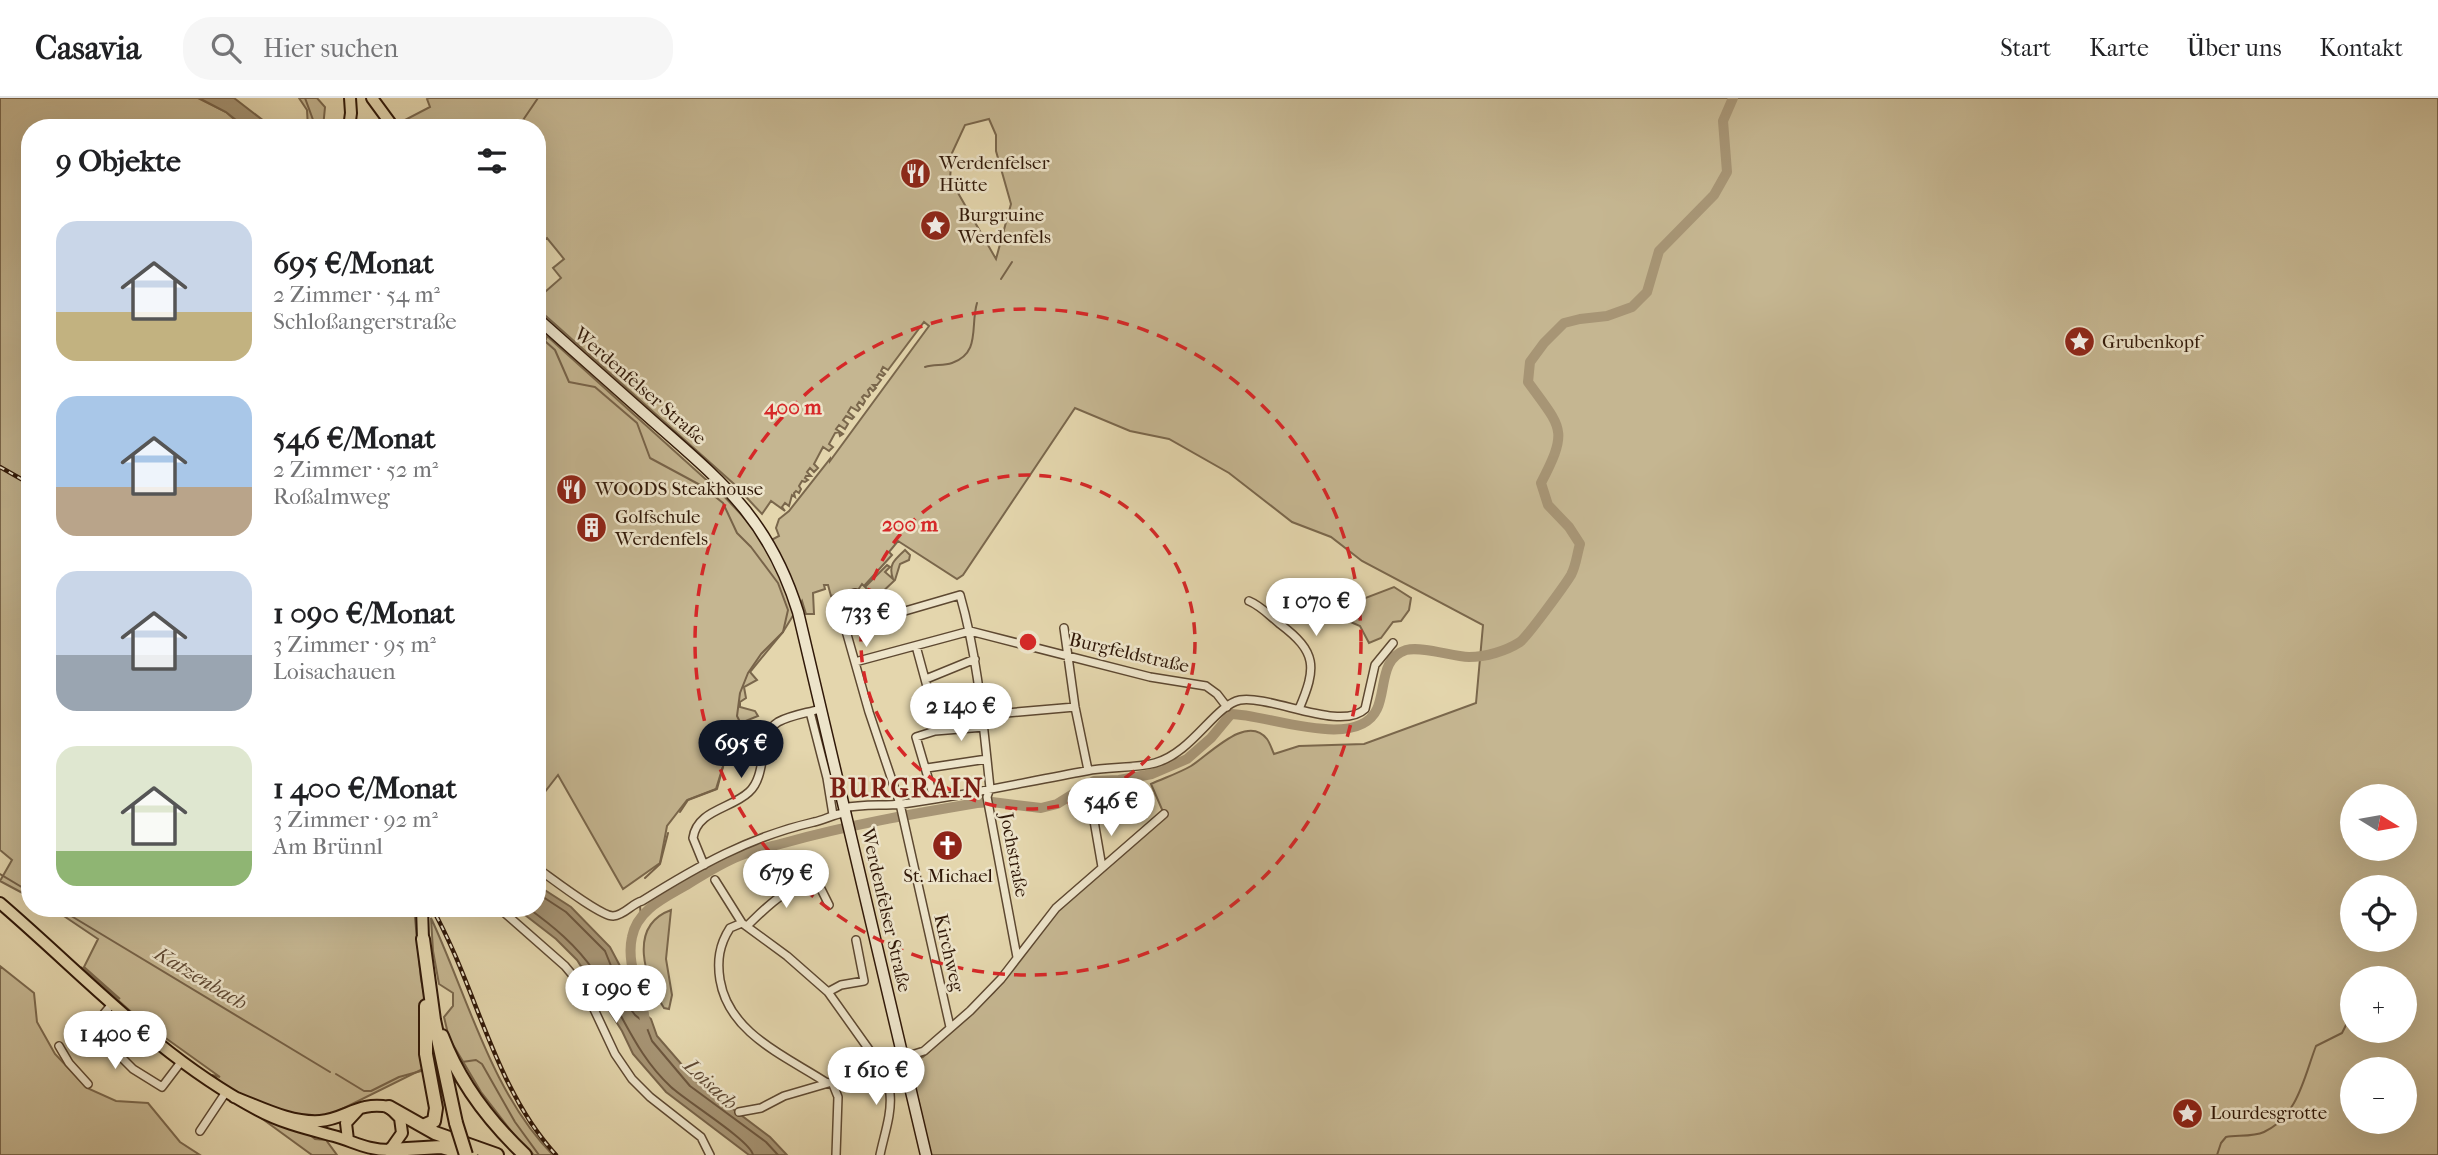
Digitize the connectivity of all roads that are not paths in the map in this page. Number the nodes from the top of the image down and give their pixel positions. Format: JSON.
{"nodes":[{"id":1,"x":350,"y":98,"type":"edge"},
{"id":2,"x":372,"y":98,"type":"edge"},
{"id":3,"x":350,"y":119,"type":"edge"},
{"id":4,"x":387,"y":119,"type":"edge"},
{"id":5,"x":546,"y":326,"type":"edge"},
{"id":6,"x":960,"y":595,"type":"joint"},
{"id":7,"x":1249,"y":601,"type":"dead end"},
{"id":8,"x":1064,"y":628,"type":"dead end"},
{"id":9,"x":970,"y":631,"type":"junction"},
{"id":10,"x":1392,"y":643,"type":"dead end"},
{"id":11,"x":916,"y":646,"type":"junction"},
{"id":12,"x":1069,"y":656,"type":"junction"},
{"id":13,"x":975,"y":659,"type":"junction"},
{"id":14,"x":855,"y":662,"type":"junction"},
{"id":15,"x":926,"y":679,"type":"junction"},
{"id":16,"x":980,"y":688,"type":"junction"},
{"id":17,"x":932,"y":705,"type":"junction"},
{"id":18,"x":1075,"y":707,"type":"junction"},
{"id":19,"x":1227,"y":707,"type":"junction"},
{"id":20,"x":1299,"y":709,"type":"junction"},
{"id":21,"x":815,"y":710,"type":"junction"},
{"id":22,"x":983,"y":715,"type":"junction"},
{"id":23,"x":984,"y":727,"type":"junction"},
{"id":24,"x":935,"y":731,"type":"junction"},
{"id":25,"x":987,"y":759,"type":"junction"},
{"id":26,"x":927,"y":768,"type":"junction"},
{"id":27,"x":1088,"y":770,"type":"junction"},
{"id":28,"x":990,"y":788,"type":"junction"},
{"id":29,"x":934,"y":798,"type":"junction"},
{"id":30,"x":844,"y":810,"type":"junction"},
{"id":31,"x":902,"y":812,"type":"junction"},
{"id":32,"x":833,"y":814,"type":"junction"},
{"id":33,"x":1164,"y":814,"type":"dead end"},
{"id":34,"x":1093,"y":815,"type":"dead end"},
{"id":35,"x":704,"y":865,"type":"junction"},
{"id":36,"x":1102,"y":867,"type":"junction"},
{"id":37,"x":546,"y":874,"type":"edge"},
{"id":38,"x":715,"y":880,"type":"dead end"},
{"id":39,"x":0,"y":903,"type":"edge"},
{"id":40,"x":830,"y":905,"type":"dead end"},
{"id":41,"x":422,"y":917,"type":"edge"},
{"id":42,"x":509,"y":917,"type":"edge"},
{"id":43,"x":745,"y":924,"type":"junction"},
{"id":44,"x":423,"y":939,"type":"joint"},
{"id":45,"x":856,"y":940,"type":"dead end"},
{"id":46,"x":1017,"y":957,"type":"junction"},
{"id":47,"x":428,"y":988,"type":"junction"},
{"id":48,"x":828,"y":992,"type":"junction"},
{"id":49,"x":112,"y":1004,"type":"junction"},
{"id":50,"x":433,"y":1015,"type":"junction"},
{"id":51,"x":950,"y":1027,"type":"junction"},
{"id":52,"x":59,"y":1046,"type":"dead end"},
{"id":53,"x":902,"y":1057,"type":"junction"},
{"id":54,"x":874,"y":1058,"type":"junction"},
{"id":55,"x":884,"y":1061,"type":"junction"},
{"id":56,"x":181,"y":1062,"type":"junction"},
{"id":57,"x":830,"y":1083,"type":"junction"},
{"id":58,"x":88,"y":1084,"type":"dead end"},
{"id":59,"x":230,"y":1094,"type":"junction"},
{"id":60,"x":390,"y":1107,"type":"junction"},
{"id":61,"x":360,"y":1108,"type":"junction"},
{"id":62,"x":739,"y":1112,"type":"dead end"},
{"id":63,"x":306,"y":1125,"type":"junction"},
{"id":64,"x":423,"y":1126,"type":"junction"},
{"id":65,"x":200,"y":1131,"type":"dead end"},
{"id":66,"x":348,"y":1140,"type":"junction"},
{"id":67,"x":362,"y":1147,"type":"junction"},
{"id":68,"x":388,"y":1152,"type":"edge"},
{"id":69,"x":373,"y":1155,"type":"edge"},
{"id":70,"x":468,"y":1155,"type":"edge"},
{"id":71,"x":497,"y":1155,"type":"edge"},
{"id":72,"x":525,"y":1155,"type":"edge"},
{"id":73,"x":710,"y":1155,"type":"edge"},
{"id":74,"x":835,"y":1155,"type":"edge"},
{"id":75,"x":880,"y":1155,"type":"edge"},
{"id":76,"x":926,"y":1155,"type":"edge"}],
"edges":[{"from":1,"to":3,"type":"main road"},
{"from":2,"to":4,"type":"main road"},
{"from":5,"to":21,"type":"street","name":"Werdenfelser Straße"},
{"from":6,"to":9,"type":"street","name":"Jochstraße"},
{"from":6,"to":14,"type":"street","name":"Kirchweg"},
{"from":7,"to":20,"type":"street"},
{"from":8,"to":12,"type":"street"},
{"from":9,"to":11,"type":"street","name":"Burgfeldstraße"},
{"from":9,"to":12,"type":"street","name":"Burgfeldstraße"},
{"from":9,"to":13,"type":"street","name":"Jochstraße"},
{"from":10,"to":20,"type":"street"},
{"from":11,"to":14,"type":"street","name":"Burgfeldstraße"},
{"from":11,"to":15,"type":"street"},
{"from":12,"to":18,"type":"street"},
{"from":12,"to":19,"type":"street","name":"Burgfeldstraße"},
{"from":13,"to":15,"type":"street"},
{"from":13,"to":16,"type":"street","name":"Jochstraße"},
{"from":14,"to":31,"type":"street","name":"Kirchweg"},
{"from":15,"to":17,"type":"street"},
{"from":16,"to":17,"type":"street"},
{"from":16,"to":22,"type":"street","name":"Jochstraße"},
{"from":17,"to":24,"type":"street"},
{"from":18,"to":22,"type":"street"},
{"from":18,"to":27,"type":"street"},
{"from":19,"to":20,"type":"street"},
{"from":19,"to":27,"type":"street"},
{"from":21,"to":30,"type":"street","name":"Werdenfelser Straße"},
{"from":21,"to":32,"type":"street"},
{"from":21,"to":35,"type":"street"},
{"from":22,"to":23,"type":"street","name":"Jochstraße"},
{"from":23,"to":24,"type":"street"},
{"from":23,"to":25,"type":"street","name":"Jochstraße"},
{"from":24,"to":26,"type":"street"},
{"from":25,"to":26,"type":"street"},
{"from":25,"to":28,"type":"street","name":"Jochstraße"},
{"from":26,"to":29,"type":"street"},
{"from":27,"to":28,"type":"street"},
{"from":28,"to":29,"type":"street"},
{"from":28,"to":46,"type":"street","name":"Jochstraße"},
{"from":29,"to":31,"type":"street"},
{"from":30,"to":31,"type":"street"},
{"from":30,"to":32,"type":"street"},
{"from":30,"to":53,"type":"street","name":"Werdenfelser Straße"},
{"from":31,"to":51,"type":"street","name":"Kirchweg"},
{"from":32,"to":35,"type":"street"},
{"from":33,"to":36,"type":"street"},
{"from":34,"to":36,"type":"street"},
{"from":35,"to":37,"type":"street"},
{"from":36,"to":46,"type":"street"},
{"from":38,"to":43,"type":"street"},
{"from":39,"to":49,"type":"main road"},
{"from":40,"to":43,"type":"street"},
{"from":41,"to":44,"type":"main road"},
{"from":42,"to":73,"type":"street"},
{"from":43,"to":48,"type":"street"},
{"from":43,"to":57,"type":"street"},
{"from":44,"to":47,"type":"highway"},
{"from":45,"to":48,"type":"street"},
{"from":46,"to":51,"type":"street"},
{"from":47,"to":50,"type":"highway"},
{"from":47,"to":64,"type":"highway"},
{"from":48,"to":54,"type":"street"},
{"from":49,"to":56,"type":"main road"},
{"from":49,"to":56,"type":"street"},
{"from":50,"to":70,"type":"highway","bridge":true},
{"from":50,"to":72,"type":"highway"},
{"from":51,"to":53,"type":"street"},
{"from":52,"to":58,"type":"street"},
{"from":53,"to":55,"type":"street"},
{"from":53,"to":76,"type":"street","name":"Werdenfelser Straße"},
{"from":54,"to":55,"type":"street"},
{"from":54,"to":57,"type":"street"},
{"from":55,"to":75,"type":"street"},
{"from":56,"to":59,"type":"main road"},
{"from":57,"to":62,"type":"street"},
{"from":57,"to":74,"type":"street"},
{"from":59,"to":63,"type":"main road"},
{"from":59,"to":65,"type":"street"},
{"from":60,"to":61,"type":"main road"},
{"from":60,"to":64,"type":"highway"},
{"from":60,"to":68,"type":"main road"},
{"from":61,"to":63,"type":"main road"},
{"from":61,"to":66,"type":"main road"},
{"from":63,"to":66,"type":"main road"},
{"from":64,"to":71,"type":"highway"},
{"from":66,"to":67,"type":"main road"},
{"from":67,"to":68,"type":"main road"},
{"from":67,"to":69,"type":"street"},
{"from":68,"to":70,"type":"highway"}]}
